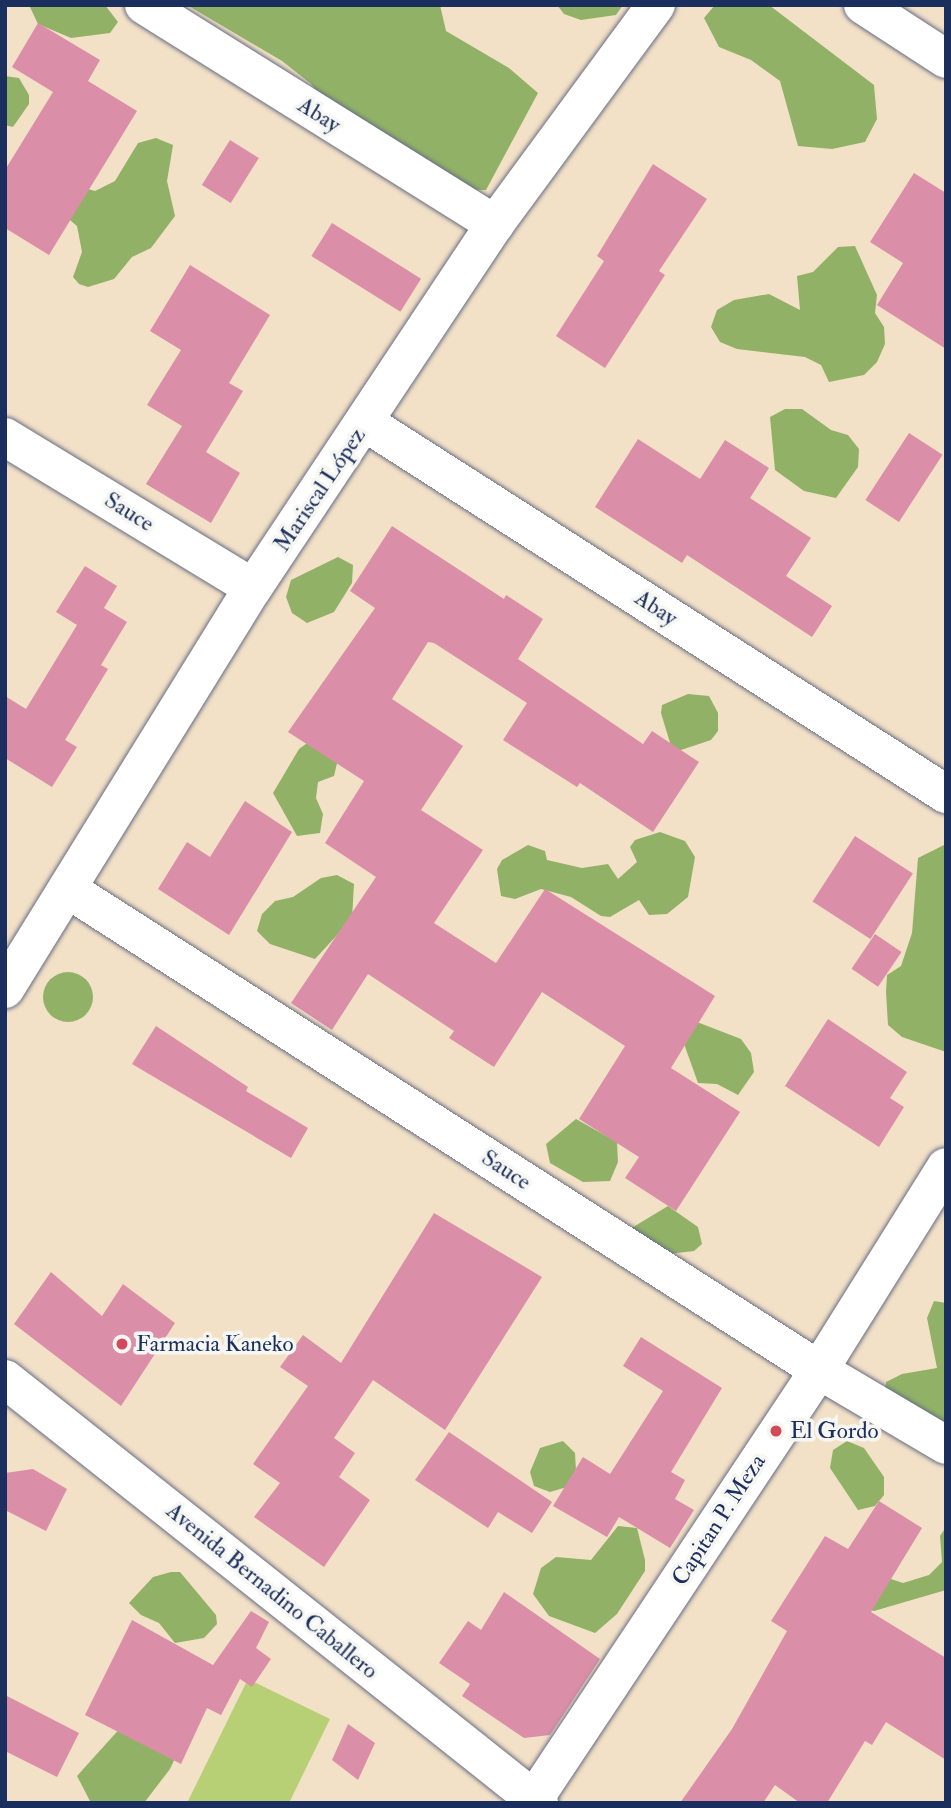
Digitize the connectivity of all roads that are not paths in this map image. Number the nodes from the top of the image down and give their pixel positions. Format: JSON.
{"nodes":[{"id":1,"x":144,"y":5,"type":"edge"},
{"id":2,"x":656,"y":5,"type":"edge"},
{"id":3,"x":863,"y":5,"type":"edge"},
{"id":4,"x":946,"y":59,"type":"edge"},
{"id":5,"x":495,"y":224,"type":"junction"},
{"id":6,"x":366,"y":423,"type":"junction"},
{"id":7,"x":5,"y":436,"type":"edge"},
{"id":8,"x":253,"y":588,"type":"junction"},
{"id":9,"x":946,"y":794,"type":"edge"},
{"id":10,"x":69,"y":890,"type":"junction"},
{"id":11,"x":5,"y":989,"type":"edge"},
{"id":12,"x":946,"y":1167,"type":"edge"},
{"id":13,"x":819,"y":1370,"type":"junction"},
{"id":14,"x":5,"y":1378,"type":"edge"},
{"id":15,"x":946,"y":1445,"type":"edge"},
{"id":16,"x":537,"y":1801,"type":"edge"}],
"edges":[{"from":1,"to":5,"type":"street","name":"Abay"},
{"from":2,"to":5,"type":"street","name":"Mariscal López"},
{"from":3,"to":4,"type":"street"},
{"from":5,"to":6,"type":"street","name":"Mariscal López"},
{"from":6,"to":8,"type":"street","name":"Mariscal López"},
{"from":6,"to":9,"type":"street","name":"Abay"},
{"from":7,"to":8,"type":"street","name":"Sauce"},
{"from":8,"to":10,"type":"street","name":"Mariscal López"},
{"from":10,"to":11,"type":"street","name":"Mariscal López"},
{"from":10,"to":13,"type":"street","name":"Sauce"},
{"from":12,"to":13,"type":"street","name":"Capitan P. Meza"},
{"from":13,"to":15,"type":"street","name":"Sauce"},
{"from":13,"to":16,"type":"street","name":"Capitan P. Meza"},
{"from":14,"to":16,"type":"street","name":"Avenida Bernadino Caballero"}]}
